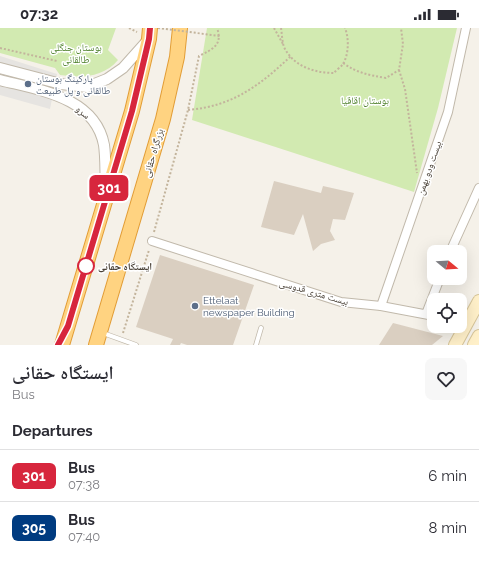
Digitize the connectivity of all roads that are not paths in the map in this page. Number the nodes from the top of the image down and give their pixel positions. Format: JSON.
{"nodes":[{"id":1,"x":180,"y":28,"type":"edge"},
{"id":2,"x":466,"y":28,"type":"edge"},
{"id":3,"x":152,"y":32,"type":"edge"},
{"id":4,"x":0,"y":68,"type":"edge"},
{"id":5,"x":0,"y":80,"type":"edge"},
{"id":6,"x":479,"y":188,"type":"edge"},
{"id":7,"x":106,"y":195,"type":"junction"},
{"id":8,"x":152,"y":242,"type":"road end"},
{"id":9,"x":453,"y":245,"type":"edge"},
{"id":10,"x":479,"y":301,"type":"edge"},
{"id":11,"x":382,"y":306,"type":"junction"},
{"id":12,"x":427,"y":314,"type":"edge"},
{"id":13,"x":467,"y":318,"type":"edge"},
{"id":14,"x":68,"y":326,"type":"junction"},
{"id":15,"x":262,"y":328,"type":"dead end"},
{"id":16,"x":460,"y":333,"type":"edge"},
{"id":17,"x":479,"y":336,"type":"edge"},
{"id":18,"x":98,"y":339,"type":"edge"},
{"id":19,"x":58,"y":345,"type":"edge"},
{"id":20,"x":62,"y":345,"type":"edge"},
{"id":21,"x":136,"y":345,"type":"edge"},
{"id":22,"x":256,"y":345,"type":"edge"},
{"id":23,"x":456,"y":345,"type":"edge"},
{"id":24,"x":474,"y":345,"type":"edge"}],
"edges":[{"from":1,"to":18,"type":"highway","name":"بزرگراه حقانی"},
{"from":2,"to":11,"type":"street","name":"بیست ودو بهمن"},
{"from":3,"to":4,"type":"street"},
{"from":3,"to":7,"type":"highway"},
{"from":5,"to":7,"type":"street","name":"سرو"},
{"from":6,"to":9,"type":"street"},
{"from":7,"to":14,"type":"highway"},
{"from":8,"to":11,"type":"street","name":"بیست متری قدوسی"},
{"from":10,"to":13,"type":"main road"},
{"from":11,"to":12,"type":"street","name":"بیست متری قدوسی"},
{"from":14,"to":19,"type":"lane"},
{"from":14,"to":20,"type":"highway"},
{"from":15,"to":22,"type":"lane"},
{"from":16,"to":23,"type":"main road"},
{"from":17,"to":24,"type":"main road"},
{"from":18,"to":21,"type":"lane"}]}
